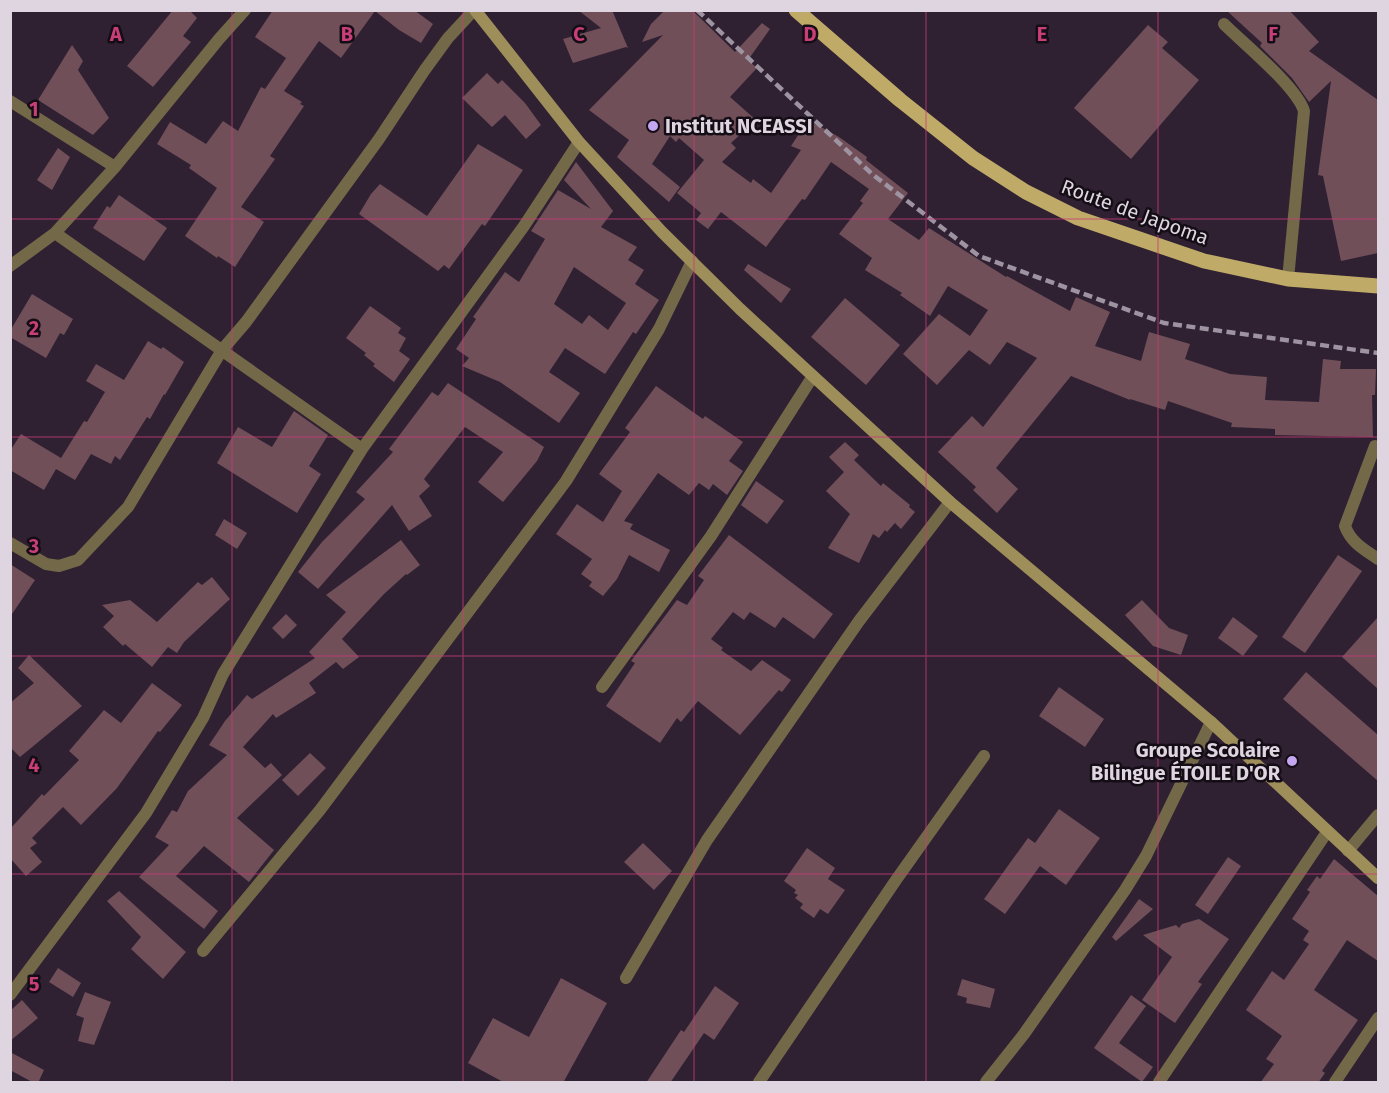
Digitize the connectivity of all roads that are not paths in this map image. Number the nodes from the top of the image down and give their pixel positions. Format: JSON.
{"nodes":[{"id":1,"x":245,"y":10,"type":"edge"},
{"id":2,"x":474,"y":10,"type":"edge"},
{"id":3,"x":796,"y":10,"type":"edge"},
{"id":4,"x":1224,"y":24,"type":"dead end"},
{"id":5,"x":10,"y":101,"type":"edge"},
{"id":6,"x":579,"y":142,"type":"junction"},
{"id":7,"x":114,"y":168,"type":"junction"},
{"id":8,"x":55,"y":233,"type":"junction"},
{"id":9,"x":692,"y":261,"type":"junction"},
{"id":10,"x":10,"y":266,"type":"edge"},
{"id":11,"x":1288,"y":279,"type":"junction"},
{"id":12,"x":1378,"y":286,"type":"edge"},
{"id":13,"x":222,"y":350,"type":"junction"},
{"id":14,"x":813,"y":376,"type":"junction"},
{"id":15,"x":1375,"y":446,"type":"dead end"},
{"id":16,"x":362,"y":449,"type":"junction"},
{"id":17,"x":950,"y":502,"type":"junction"},
{"id":18,"x":10,"y":543,"type":"edge"},
{"id":19,"x":1378,"y":559,"type":"edge"},
{"id":20,"x":602,"y":687,"type":"dead end"},
{"id":21,"x":1211,"y":722,"type":"junction"},
{"id":22,"x":984,"y":756,"type":"dead end"},
{"id":23,"x":1378,"y":815,"type":"edge"},
{"id":24,"x":1327,"y":832,"type":"junction"},
{"id":25,"x":1348,"y":851,"type":"junction"},
{"id":26,"x":1378,"y":878,"type":"edge"},
{"id":27,"x":203,"y":951,"type":"dead end"},
{"id":28,"x":626,"y":978,"type":"dead end"},
{"id":29,"x":10,"y":996,"type":"edge"},
{"id":30,"x":1378,"y":1018,"type":"edge"},
{"id":31,"x":759,"y":1083,"type":"edge"},
{"id":32,"x":986,"y":1083,"type":"edge"},
{"id":33,"x":1159,"y":1083,"type":"edge"},
{"id":34,"x":1335,"y":1083,"type":"edge"}],
"edges":[{"from":1,"to":7,"type":"street"},
{"from":2,"to":6,"type":"main road"},
{"from":2,"to":13,"type":"street"},
{"from":3,"to":11,"type":"main road","name":"Route de Japoma"},
{"from":4,"to":11,"type":"street"},
{"from":5,"to":7,"type":"street"},
{"from":6,"to":9,"type":"main road"},
{"from":6,"to":16,"type":"street"},
{"from":7,"to":8,"type":"street"},
{"from":8,"to":10,"type":"street"},
{"from":8,"to":13,"type":"street"},
{"from":9,"to":14,"type":"main road"},
{"from":9,"to":27,"type":"street"},
{"from":11,"to":12,"type":"main road","name":"Route de Japoma"},
{"from":13,"to":16,"type":"street"},
{"from":13,"to":18,"type":"street"},
{"from":14,"to":17,"type":"main road"},
{"from":14,"to":20,"type":"street"},
{"from":15,"to":19,"type":"street"},
{"from":16,"to":29,"type":"street"},
{"from":17,"to":21,"type":"main road"},
{"from":17,"to":28,"type":"street"},
{"from":21,"to":24,"type":"main road"},
{"from":21,"to":32,"type":"street"},
{"from":22,"to":31,"type":"street"},
{"from":23,"to":25,"type":"street"},
{"from":24,"to":25,"type":"main road"},
{"from":24,"to":33,"type":"street"},
{"from":25,"to":26,"type":"main road"},
{"from":30,"to":34,"type":"street"}]}
